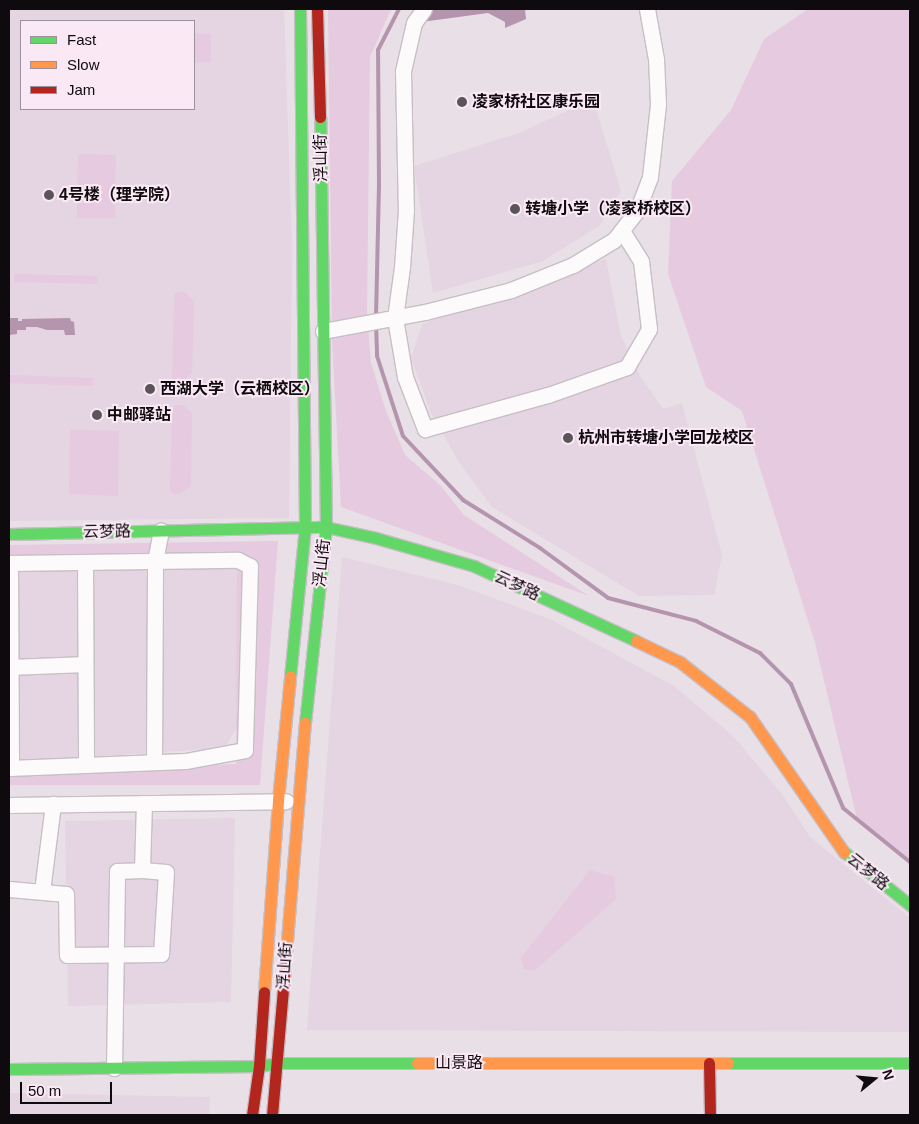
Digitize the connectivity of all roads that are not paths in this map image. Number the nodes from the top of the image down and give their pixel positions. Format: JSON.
{"nodes":[{"id":1,"x":300,"y":9,"type":"edge"},
{"id":2,"x":317,"y":9,"type":"edge"},
{"id":3,"x":424,"y":9,"type":"edge"},
{"id":4,"x":647,"y":9,"type":"edge"},
{"id":5,"x":622,"y":230,"type":"junction"},
{"id":6,"x":389,"y":319,"type":"junction"},
{"id":7,"x":323,"y":331,"type":"junction"},
{"id":8,"x":326,"y":526,"type":"junction"},
{"id":9,"x":305,"y":527,"type":"junction"},
{"id":10,"x":161,"y":531,"type":"junction"},
{"id":11,"x":9,"y":534,"type":"edge"},
{"id":12,"x":155,"y":561,"type":"junction"},
{"id":13,"x":85,"y":562,"type":"junction"},
{"id":14,"x":9,"y":563,"type":"edge"},
{"id":15,"x":85,"y":664,"type":"junction"},
{"id":16,"x":10,"y":667,"type":"junction"},
{"id":17,"x":154,"y":762,"type":"junction"},
{"id":18,"x":86,"y":765,"type":"junction"},
{"id":19,"x":10,"y":768,"type":"edge"},
{"id":20,"x":278,"y":800,"type":"junction"},
{"id":21,"x":297,"y":802,"type":"junction"},
{"id":22,"x":144,"y":803,"type":"junction"},
{"id":23,"x":53,"y":804,"type":"junction"},
{"id":24,"x":9,"y":805,"type":"edge"},
{"id":25,"x":142,"y":870,"type":"junction"},
{"id":26,"x":9,"y":889,"type":"edge"},
{"id":27,"x":42,"y":891,"type":"junction"},
{"id":28,"x":910,"y":905,"type":"edge"},
{"id":29,"x":116,"y":956,"type":"junction"},
{"id":30,"x":278,"y":1063,"type":"junction"},
{"id":31,"x":709,"y":1063,"type":"junction"},
{"id":32,"x":910,"y":1063,"type":"edge"},
{"id":33,"x":259,"y":1066,"type":"junction"},
{"id":34,"x":114,"y":1068,"type":"junction"},
{"id":35,"x":9,"y":1069,"type":"edge"},
{"id":36,"x":252,"y":1115,"type":"edge"},
{"id":37,"x":272,"y":1115,"type":"edge"},
{"id":38,"x":710,"y":1115,"type":"edge"}],
"edges":[{"from":1,"to":9,"type":"main road","name":"浮山街"},
{"from":2,"to":7,"type":"main road","name":"浮山街"},
{"from":3,"to":6,"type":"street"},
{"from":4,"to":5,"type":"street"},
{"from":5,"to":6,"type":"street"},
{"from":5,"to":6,"type":"street"},
{"from":6,"to":7,"type":"street"},
{"from":7,"to":8,"type":"main road","name":"浮山街"},
{"from":8,"to":9,"type":"main road","name":"云梦路"},
{"from":8,"to":21,"type":"main road","name":"浮山街"},
{"from":8,"to":28,"type":"main road","name":"云梦路"},
{"from":9,"to":10,"type":"main road","name":"云梦路"},
{"from":9,"to":20,"type":"main road","name":"浮山街"},
{"from":10,"to":11,"type":"main road","name":"云梦路"},
{"from":10,"to":12,"type":"street"},
{"from":12,"to":13,"type":"street"},
{"from":12,"to":17,"type":"street"},
{"from":12,"to":17,"type":"street"},
{"from":13,"to":14,"type":"street"},
{"from":13,"to":15,"type":"street"},
{"from":14,"to":16,"type":"street"},
{"from":15,"to":16,"type":"street"},
{"from":15,"to":18,"type":"street"},
{"from":16,"to":19,"type":"street"},
{"from":17,"to":18,"type":"street"},
{"from":18,"to":19,"type":"street"},
{"from":20,"to":21,"type":"street"},
{"from":20,"to":22,"type":"street"},
{"from":20,"to":33,"type":"main road","name":"浮山街"},
{"from":21,"to":30,"type":"main road","name":"浮山街"},
{"from":22,"to":23,"type":"street"},
{"from":22,"to":25,"type":"street"},
{"from":23,"to":24,"type":"street"},
{"from":23,"to":27,"type":"street"},
{"from":25,"to":29,"type":"street"},
{"from":25,"to":29,"type":"street"},
{"from":26,"to":27,"type":"street"},
{"from":27,"to":29,"type":"street"},
{"from":29,"to":34,"type":"street"},
{"from":30,"to":31,"type":"main road","name":"山景路"},
{"from":30,"to":33,"type":"main road","name":"山景路"},
{"from":30,"to":37,"type":"main road","name":"浮山街"},
{"from":31,"to":32,"type":"main road","name":"山景路"},
{"from":31,"to":38,"type":"main road"},
{"from":33,"to":34,"type":"main road","name":"山景路"},
{"from":33,"to":36,"type":"main road","name":"浮山街"},
{"from":34,"to":35,"type":"main road","name":"山景路"}]}
